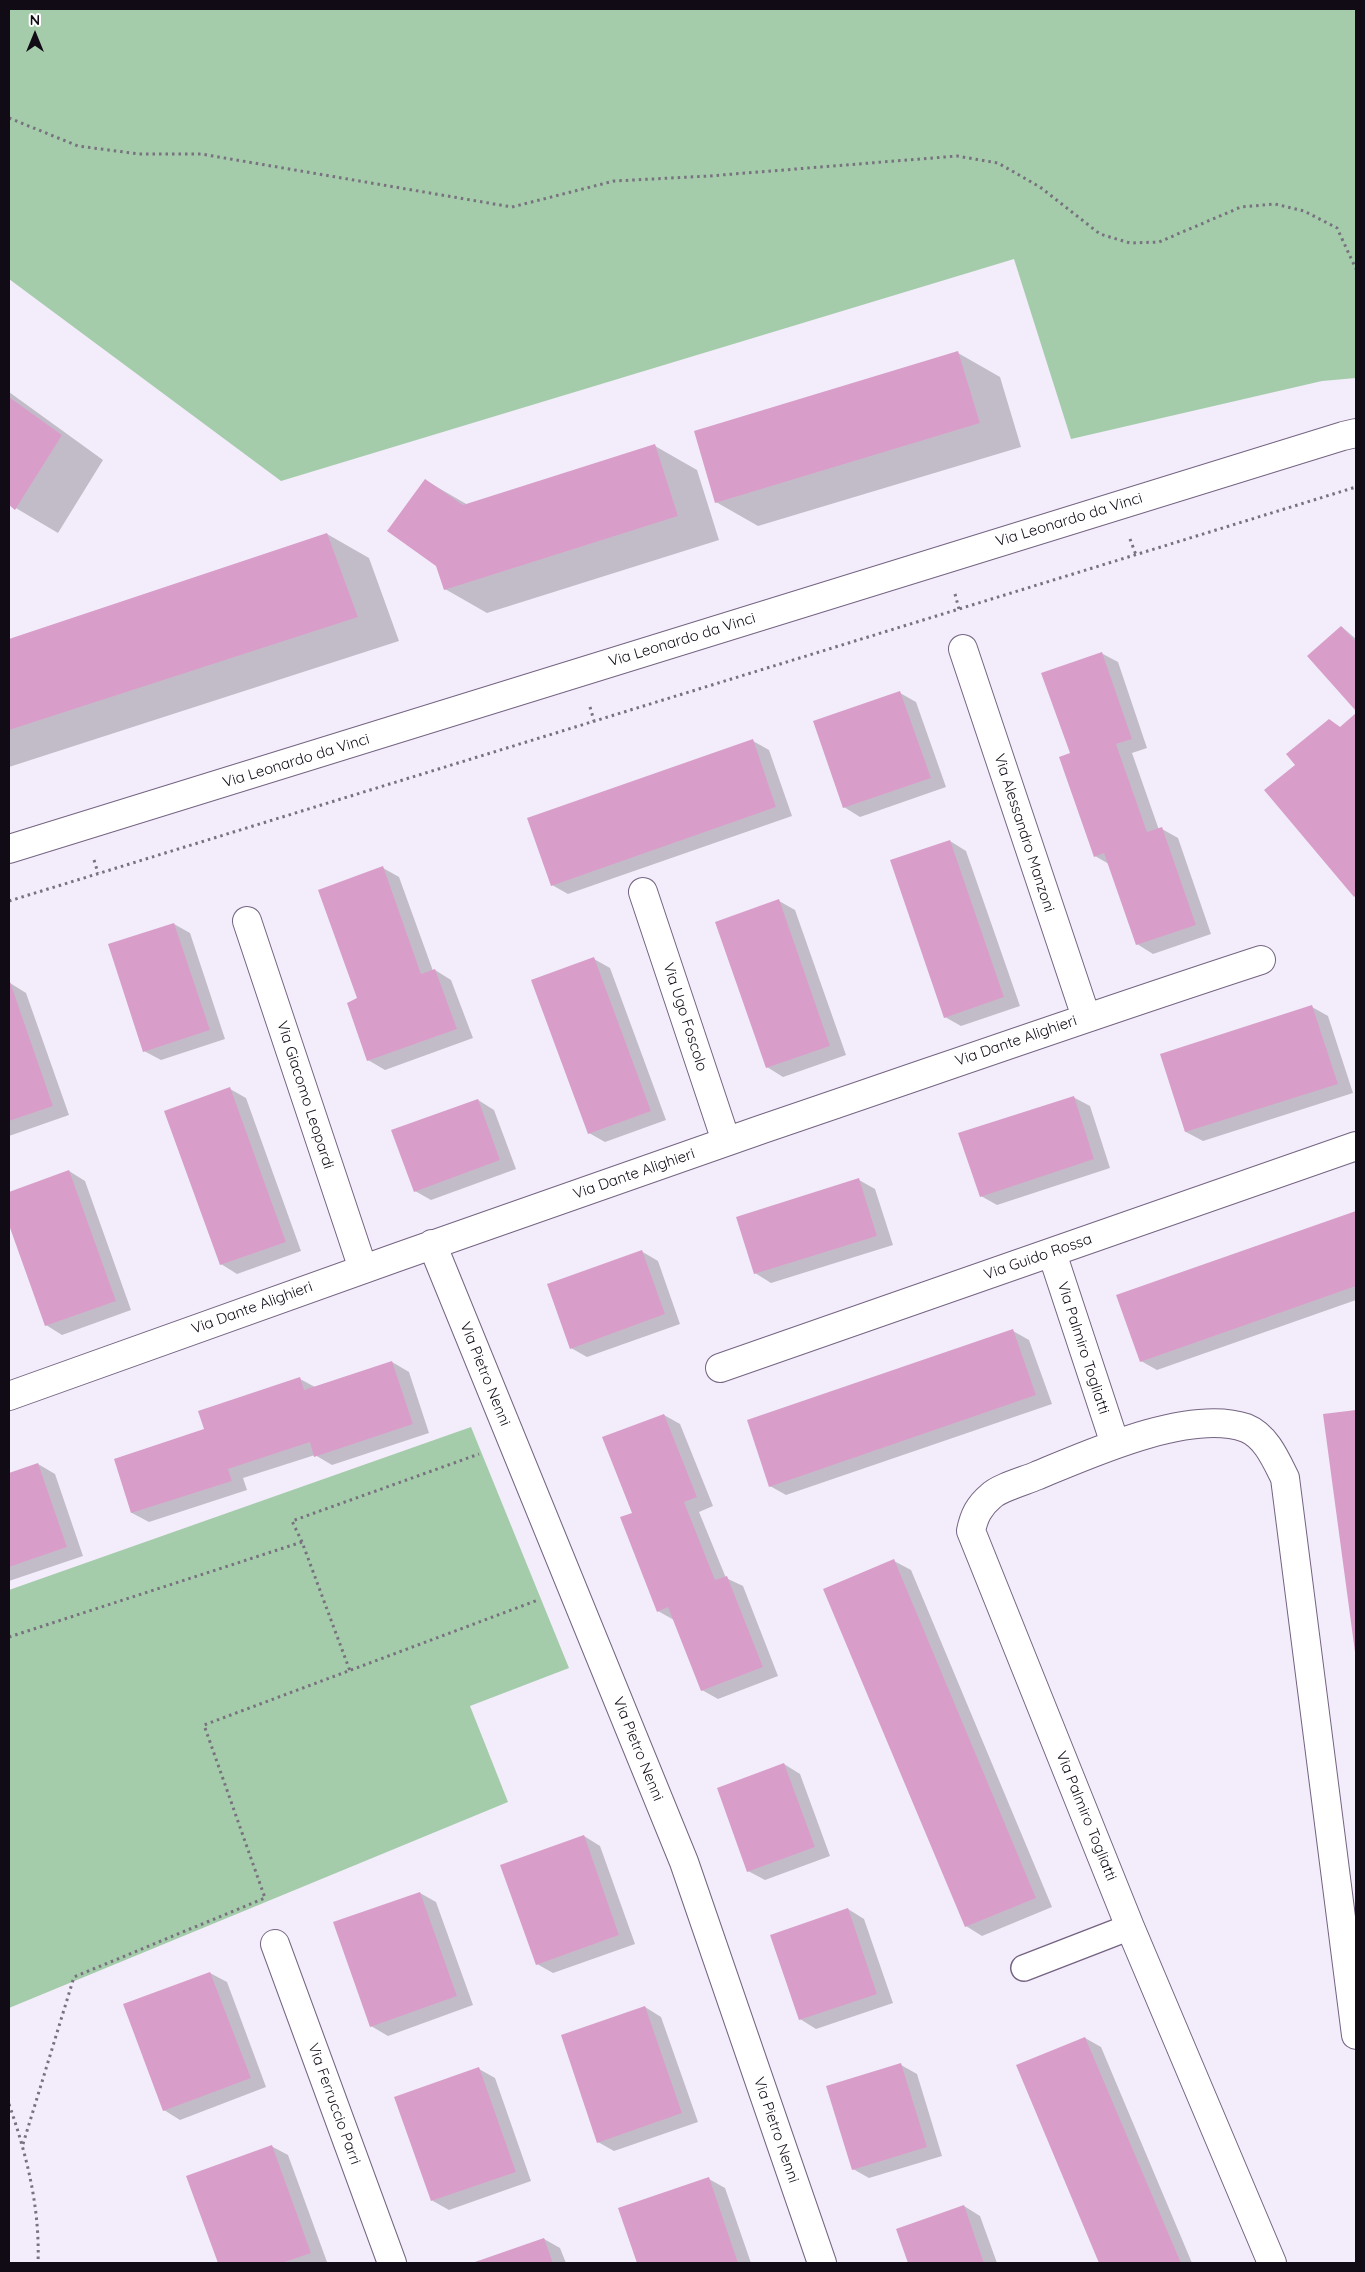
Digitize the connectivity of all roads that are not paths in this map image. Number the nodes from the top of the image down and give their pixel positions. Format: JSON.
{"nodes":[{"id":1,"x":1356,"y":433,"type":"edge"},
{"id":2,"x":963,"y":649,"type":"dead end"},
{"id":3,"x":9,"y":849,"type":"edge"},
{"id":4,"x":643,"y":892,"type":"dead end"},
{"id":5,"x":248,"y":921,"type":"dead end"},
{"id":6,"x":1261,"y":960,"type":"dead end"},
{"id":7,"x":1086,"y":1017,"type":"junction"},
{"id":8,"x":726,"y":1141,"type":"junction"},
{"id":9,"x":1356,"y":1146,"type":"edge"},
{"id":10,"x":432,"y":1244,"type":"junction"},
{"id":11,"x":1052,"y":1253,"type":"junction"},
{"id":12,"x":363,"y":1268,"type":"junction"},
{"id":13,"x":720,"y":1368,"type":"dead end"},
{"id":14,"x":9,"y":1396,"type":"edge"},
{"id":15,"x":1115,"y":1444,"type":"junction"},
{"id":16,"x":1130,"y":1927,"type":"junction"},
{"id":17,"x":275,"y":1944,"type":"dead end"},
{"id":18,"x":1024,"y":1968,"type":"dead end"},
{"id":19,"x":1356,"y":2034,"type":"edge"},
{"id":20,"x":392,"y":2263,"type":"edge"},
{"id":21,"x":822,"y":2263,"type":"edge"},
{"id":22,"x":1272,"y":2263,"type":"edge"}],
"edges":[{"from":1,"to":3,"type":"street","name":"Via Leonardo da Vinci"},
{"from":2,"to":7,"type":"street","name":"Via Alessandro Manzoni"},
{"from":4,"to":8,"type":"street","name":"Via Ugo Foscolo"},
{"from":5,"to":12,"type":"street","name":"Via Giacomo Leopardi"},
{"from":6,"to":7,"type":"street","name":"Via Dante Alighieri"},
{"from":7,"to":8,"type":"street","name":"Via Dante Alighieri"},
{"from":8,"to":10,"type":"street","name":"Via Dante Alighieri"},
{"from":9,"to":11,"type":"street","name":"Via Guido Rossa"},
{"from":10,"to":12,"type":"street","name":"Via Dante Alighieri"},
{"from":10,"to":21,"type":"street","name":"Via Pietro Nenni"},
{"from":11,"to":13,"type":"street","name":"Via Guido Rossa"},
{"from":11,"to":15,"type":"street","name":"Via Palmiro Togliatti"},
{"from":12,"to":14,"type":"street","name":"Via Dante Alighieri"},
{"from":15,"to":16,"type":"street","name":"Via Palmiro Togliatti"},
{"from":15,"to":19,"type":"street","name":"Via Palmiro Togliatti"},
{"from":16,"to":18,"type":"lane"},
{"from":16,"to":22,"type":"street","name":"Via Palmiro Togliatti"},
{"from":17,"to":20,"type":"street","name":"Via Ferruccio Parri"}]}
